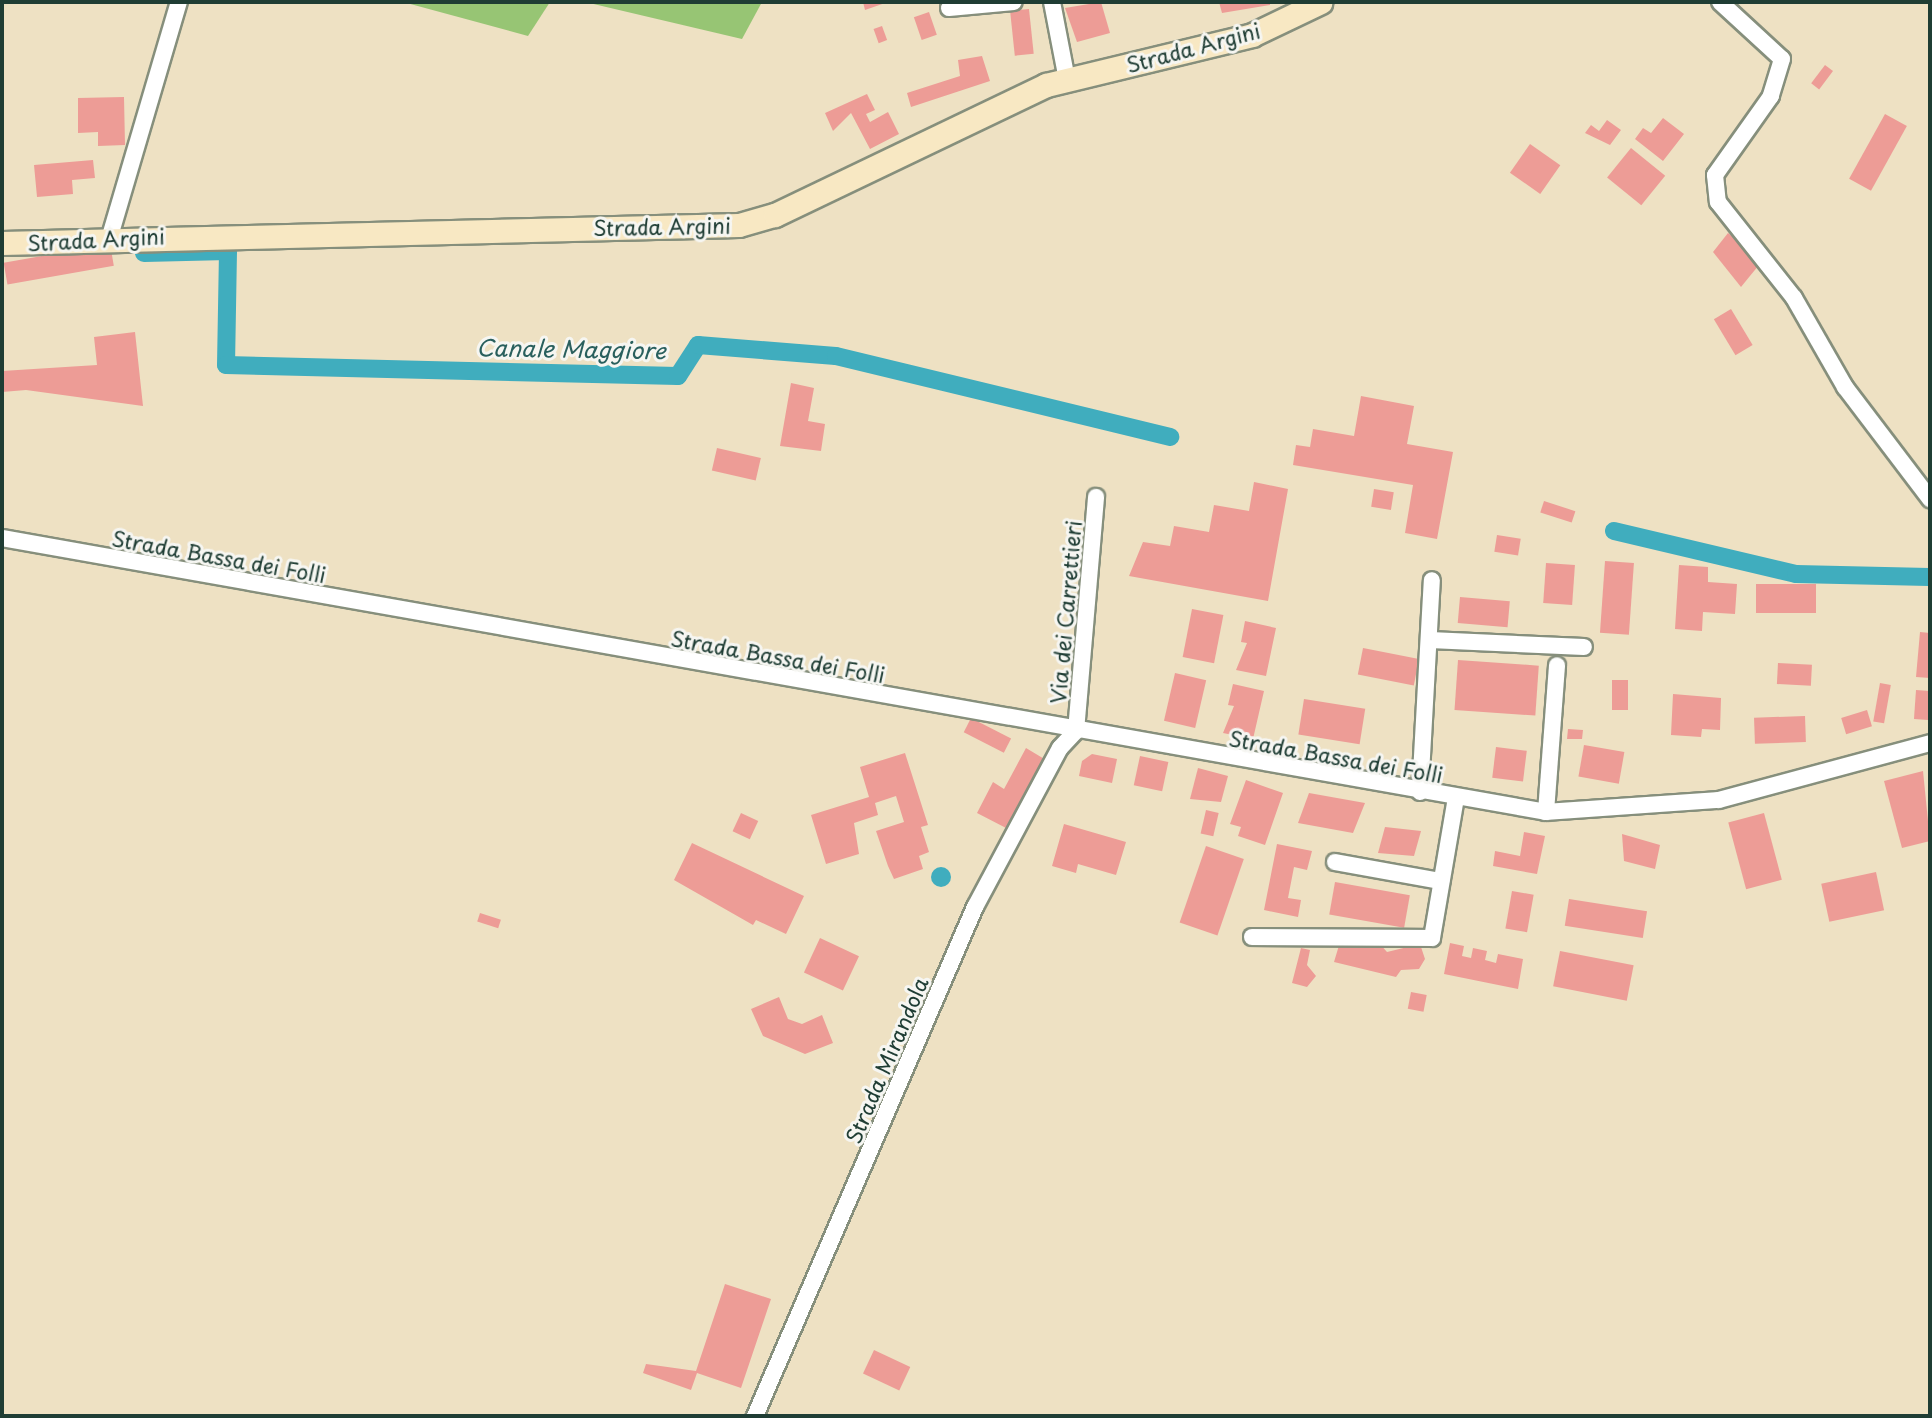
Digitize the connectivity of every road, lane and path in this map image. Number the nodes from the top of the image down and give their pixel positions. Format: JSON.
{"nodes":[{"id":1,"x":178,"y":2,"type":"edge"},
{"id":2,"x":1014,"y":2,"type":"edge"},
{"id":3,"x":1052,"y":2,"type":"edge"},
{"id":4,"x":1321,"y":2,"type":"edge"},
{"id":5,"x":1720,"y":2,"type":"edge"},
{"id":6,"x":949,"y":8,"type":"dead end"},
{"id":7,"x":1067,"y":80,"type":"junction"},
{"id":8,"x":110,"y":236,"type":"junction"},
{"id":9,"x":2,"y":243,"type":"edge"},
{"id":10,"x":1096,"y":497,"type":"dead end"},
{"id":11,"x":1930,"y":499,"type":"edge"},
{"id":12,"x":2,"y":538,"type":"edge"},
{"id":13,"x":1432,"y":580,"type":"dead end"},
{"id":14,"x":1430,"y":640,"type":"junction"},
{"id":15,"x":1584,"y":647,"type":"dead end"},
{"id":16,"x":1558,"y":665,"type":"dead end"},
{"id":17,"x":1076,"y":731,"type":"junction"},
{"id":18,"x":1930,"y":743,"type":"edge"},
{"id":19,"x":1420,"y":792,"type":"junction"},
{"id":20,"x":1456,"y":798,"type":"junction"},
{"id":21,"x":1546,"y":812,"type":"junction"},
{"id":22,"x":1335,"y":862,"type":"dead end"},
{"id":23,"x":1441,"y":881,"type":"junction"},
{"id":24,"x":1252,"y":937,"type":"dead end"},
{"id":25,"x":755,"y":1416,"type":"edge"}],
"edges":[{"from":1,"to":8,"type":"street"},
{"from":2,"to":6,"type":"street"},
{"from":3,"to":7,"type":"street"},
{"from":4,"to":7,"type":"main road","name":"Strada Argini"},
{"from":5,"to":11,"type":"street"},
{"from":7,"to":8,"type":"main road","name":"Strada Argini"},
{"from":8,"to":9,"type":"main road","name":"Strada Argini"},
{"from":10,"to":17,"type":"street","name":"Via dei Carrettieri"},
{"from":12,"to":17,"type":"street","name":"Strada Bassa dei Folli"},
{"from":13,"to":14,"type":"street"},
{"from":14,"to":15,"type":"street"},
{"from":14,"to":19,"type":"street"},
{"from":16,"to":21,"type":"street"},
{"from":17,"to":19,"type":"street","name":"Strada Bassa dei Folli"},
{"from":17,"to":25,"type":"street","name":"Strada Mirandola"},
{"from":18,"to":21,"type":"street","name":"Strada Bassa dei Folli"},
{"from":19,"to":20,"type":"street","name":"Strada Bassa dei Folli"},
{"from":20,"to":21,"type":"street","name":"Strada Bassa dei Folli"},
{"from":20,"to":23,"type":"street"},
{"from":22,"to":23,"type":"street"},
{"from":23,"to":24,"type":"street"}]}
